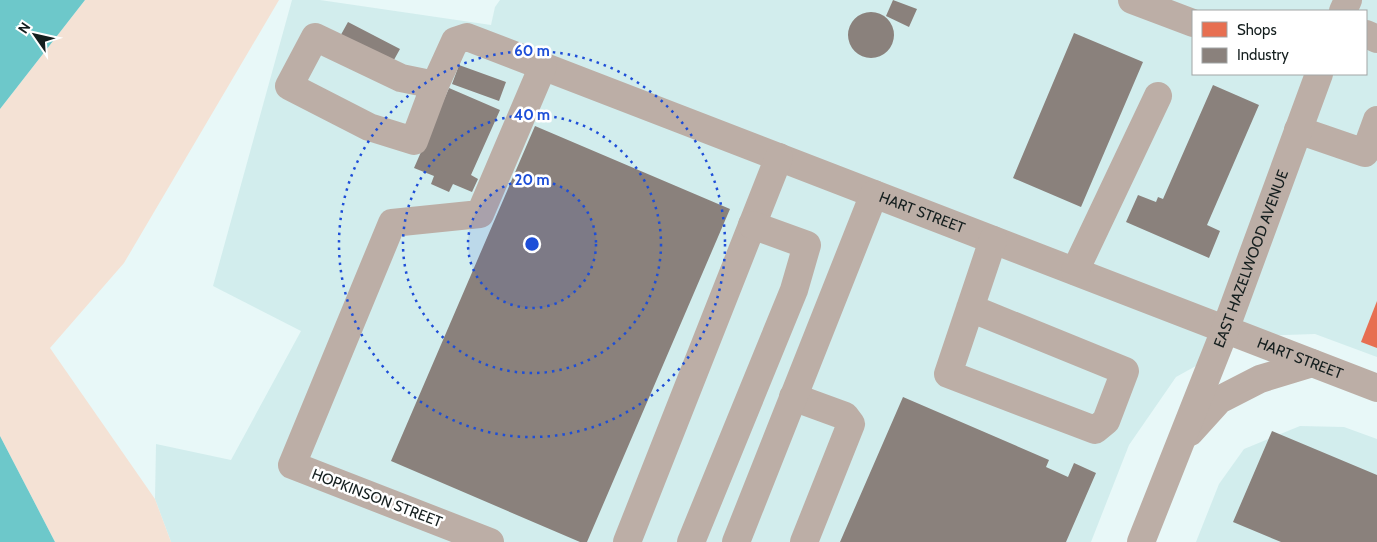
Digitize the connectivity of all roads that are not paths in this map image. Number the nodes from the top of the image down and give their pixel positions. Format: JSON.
{"nodes":[{"id":1,"x":1132,"y":0,"type":"edge"},
{"id":2,"x":1192,"y":23,"type":"edge"},
{"id":3,"x":544,"y":66,"type":"junction"},
{"id":4,"x":1319,"y":75,"type":"edge"},
{"id":5,"x":435,"y":85,"type":"junction"},
{"id":6,"x":1158,"y":96,"type":"dead end"},
{"id":7,"x":1377,"y":120,"type":"edge"},
{"id":8,"x":1298,"y":130,"type":"junction"},
{"id":9,"x":779,"y":157,"type":"junction"},
{"id":10,"x":874,"y":194,"type":"junction"},
{"id":11,"x":752,"y":225,"type":"junction"},
{"id":12,"x":993,"y":240,"type":"junction"},
{"id":13,"x":1075,"y":271,"type":"junction"},
{"id":14,"x":970,"y":308,"type":"junction"},
{"id":15,"x":1225,"y":330,"type":"junction"},
{"id":16,"x":1312,"y":362,"type":"junction"},
{"id":17,"x":1377,"y":388,"type":"edge"},
{"id":18,"x":794,"y":397,"type":"junction"},
{"id":19,"x":1180,"y":442,"type":"junction"},
{"id":20,"x":741,"y":541,"type":"edge"},
{"id":21,"x":490,"y":542,"type":"edge"},
{"id":22,"x":627,"y":542,"type":"edge"},
{"id":23,"x":691,"y":542,"type":"edge"},
{"id":24,"x":804,"y":542,"type":"edge"},
{"id":25,"x":1141,"y":542,"type":"edge"}],
"edges":[{"from":1,"to":2,"type":"street"},
{"from":3,"to":5,"type":"street","name":"HART STREET"},
{"from":3,"to":9,"type":"street","name":"HART STREET"},
{"from":3,"to":21,"type":"street","name":"HOPKINSON STREET"},
{"from":4,"to":8,"type":"street","name":"EAST HAZELWOOD AVENUE"},
{"from":5,"to":5,"type":"street"},
{"from":6,"to":13,"type":"street"},
{"from":7,"to":8,"type":"street"},
{"from":8,"to":15,"type":"street","name":"EAST HAZELWOOD AVENUE"},
{"from":9,"to":10,"type":"street","name":"HART STREET"},
{"from":9,"to":11,"type":"street"},
{"from":10,"to":12,"type":"street","name":"HART STREET"},
{"from":10,"to":18,"type":"street"},
{"from":11,"to":22,"type":"street"},
{"from":11,"to":23,"type":"street"},
{"from":12,"to":13,"type":"street","name":"HART STREET"},
{"from":12,"to":14,"type":"street"},
{"from":13,"to":15,"type":"street","name":"HART STREET"},
{"from":14,"to":14,"type":"street"},
{"from":15,"to":16,"type":"street","name":"HART STREET"},
{"from":15,"to":19,"type":"street","name":"EAST HAZELWOOD AVENUE"},
{"from":16,"to":17,"type":"street","name":"HART STREET"},
{"from":16,"to":19,"type":"street","name":"EAST HAZELWOOD AVENUE"},
{"from":18,"to":20,"type":"street"},
{"from":18,"to":24,"type":"street"},
{"from":19,"to":25,"type":"street","name":"EAST HAZELWOOD AVENUE"}]}
